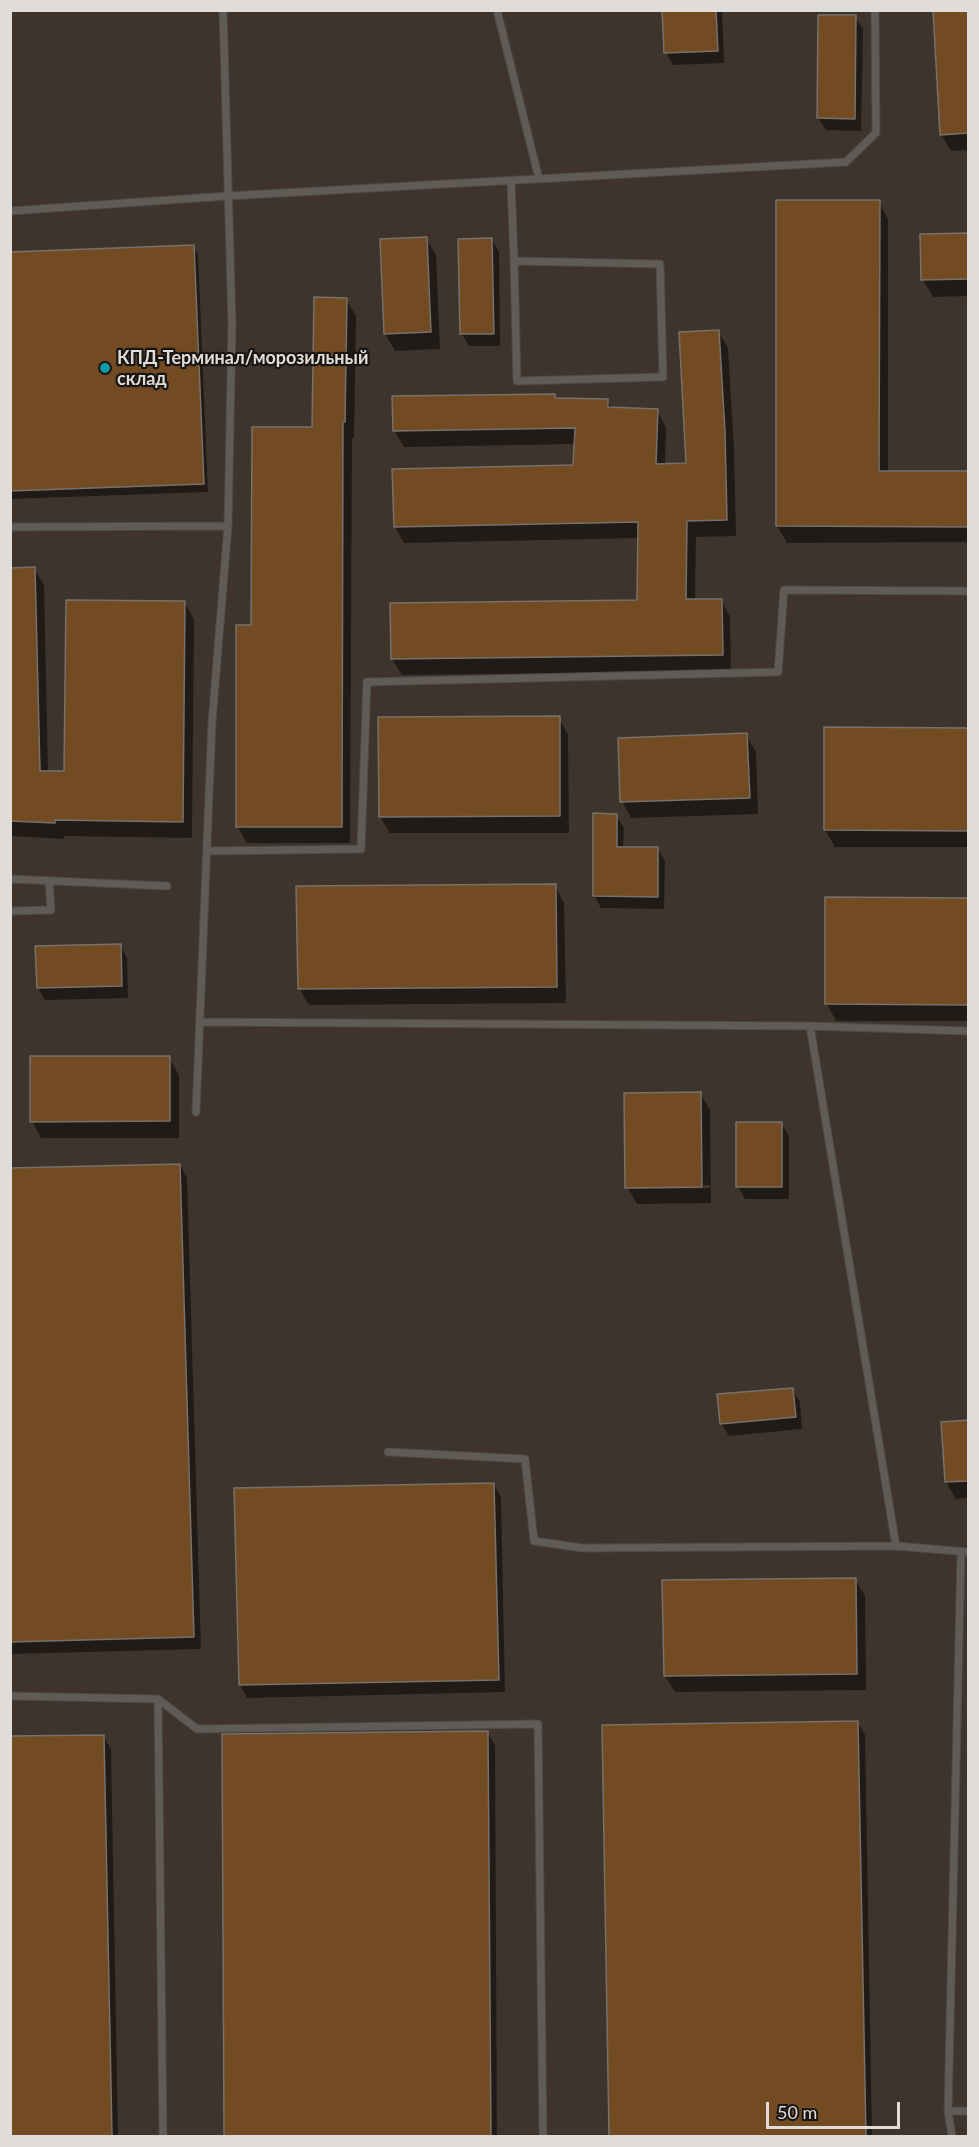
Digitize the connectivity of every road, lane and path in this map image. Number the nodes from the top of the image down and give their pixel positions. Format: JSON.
{"nodes":[{"id":1,"x":223,"y":10,"type":"edge"},
{"id":2,"x":497,"y":10,"type":"edge"},
{"id":3,"x":875,"y":10,"type":"edge"},
{"id":4,"x":539,"y":179,"type":"junction"},
{"id":5,"x":511,"y":181,"type":"junction"},
{"id":6,"x":227,"y":196,"type":"junction"},
{"id":7,"x":10,"y":212,"type":"edge"},
{"id":8,"x":513,"y":261,"type":"junction"},
{"id":9,"x":228,"y":526,"type":"junction"},
{"id":10,"x":10,"y":527,"type":"edge"},
{"id":11,"x":969,"y":591,"type":"edge"},
{"id":12,"x":207,"y":851,"type":"junction"},
{"id":13,"x":10,"y":879,"type":"edge"},
{"id":14,"x":49,"y":880,"type":"junction"},
{"id":15,"x":167,"y":886,"type":"dead end"},
{"id":16,"x":10,"y":911,"type":"edge"},
{"id":17,"x":200,"y":1022,"type":"junction"},
{"id":18,"x":810,"y":1026,"type":"junction"},
{"id":19,"x":969,"y":1030,"type":"edge"},
{"id":20,"x":196,"y":1112,"type":"dead end"},
{"id":21,"x":388,"y":1452,"type":"dead end"},
{"id":22,"x":896,"y":1546,"type":"junction"},
{"id":23,"x":965,"y":1553,"type":"edge"},
{"id":24,"x":965,"y":1597,"type":"edge"},
{"id":25,"x":10,"y":1696,"type":"edge"},
{"id":26,"x":158,"y":1699,"type":"junction"},
{"id":27,"x":948,"y":2111,"type":"junction"},
{"id":28,"x":969,"y":2111,"type":"edge"},
{"id":29,"x":163,"y":2136,"type":"edge"},
{"id":30,"x":543,"y":2136,"type":"edge"},
{"id":31,"x":952,"y":2136,"type":"edge"}],
"edges":[{"from":1,"to":6,"type":"lane"},
{"from":2,"to":4,"type":"lane"},
{"from":3,"to":4,"type":"lane"},
{"from":4,"to":5,"type":"lane"},
{"from":5,"to":6,"type":"lane"},
{"from":5,"to":8,"type":"lane"},
{"from":6,"to":7,"type":"lane"},
{"from":6,"to":9,"type":"lane"},
{"from":8,"to":8,"type":"lane"},
{"from":9,"to":10,"type":"lane"},
{"from":9,"to":12,"type":"lane"},
{"from":11,"to":12,"type":"lane"},
{"from":12,"to":17,"type":"lane"},
{"from":13,"to":14,"type":"lane"},
{"from":14,"to":15,"type":"lane"},
{"from":14,"to":16,"type":"lane"},
{"from":17,"to":18,"type":"lane"},
{"from":17,"to":20,"type":"lane"},
{"from":18,"to":19,"type":"lane"},
{"from":18,"to":22,"type":"lane"},
{"from":21,"to":22,"type":"lane"},
{"from":22,"to":23,"type":"lane"},
{"from":23,"to":24,"type":"lane"},
{"from":24,"to":27,"type":"lane"},
{"from":25,"to":26,"type":"lane"},
{"from":26,"to":29,"type":"lane"},
{"from":26,"to":30,"type":"lane"},
{"from":27,"to":28,"type":"lane"},
{"from":27,"to":31,"type":"lane"}]}
